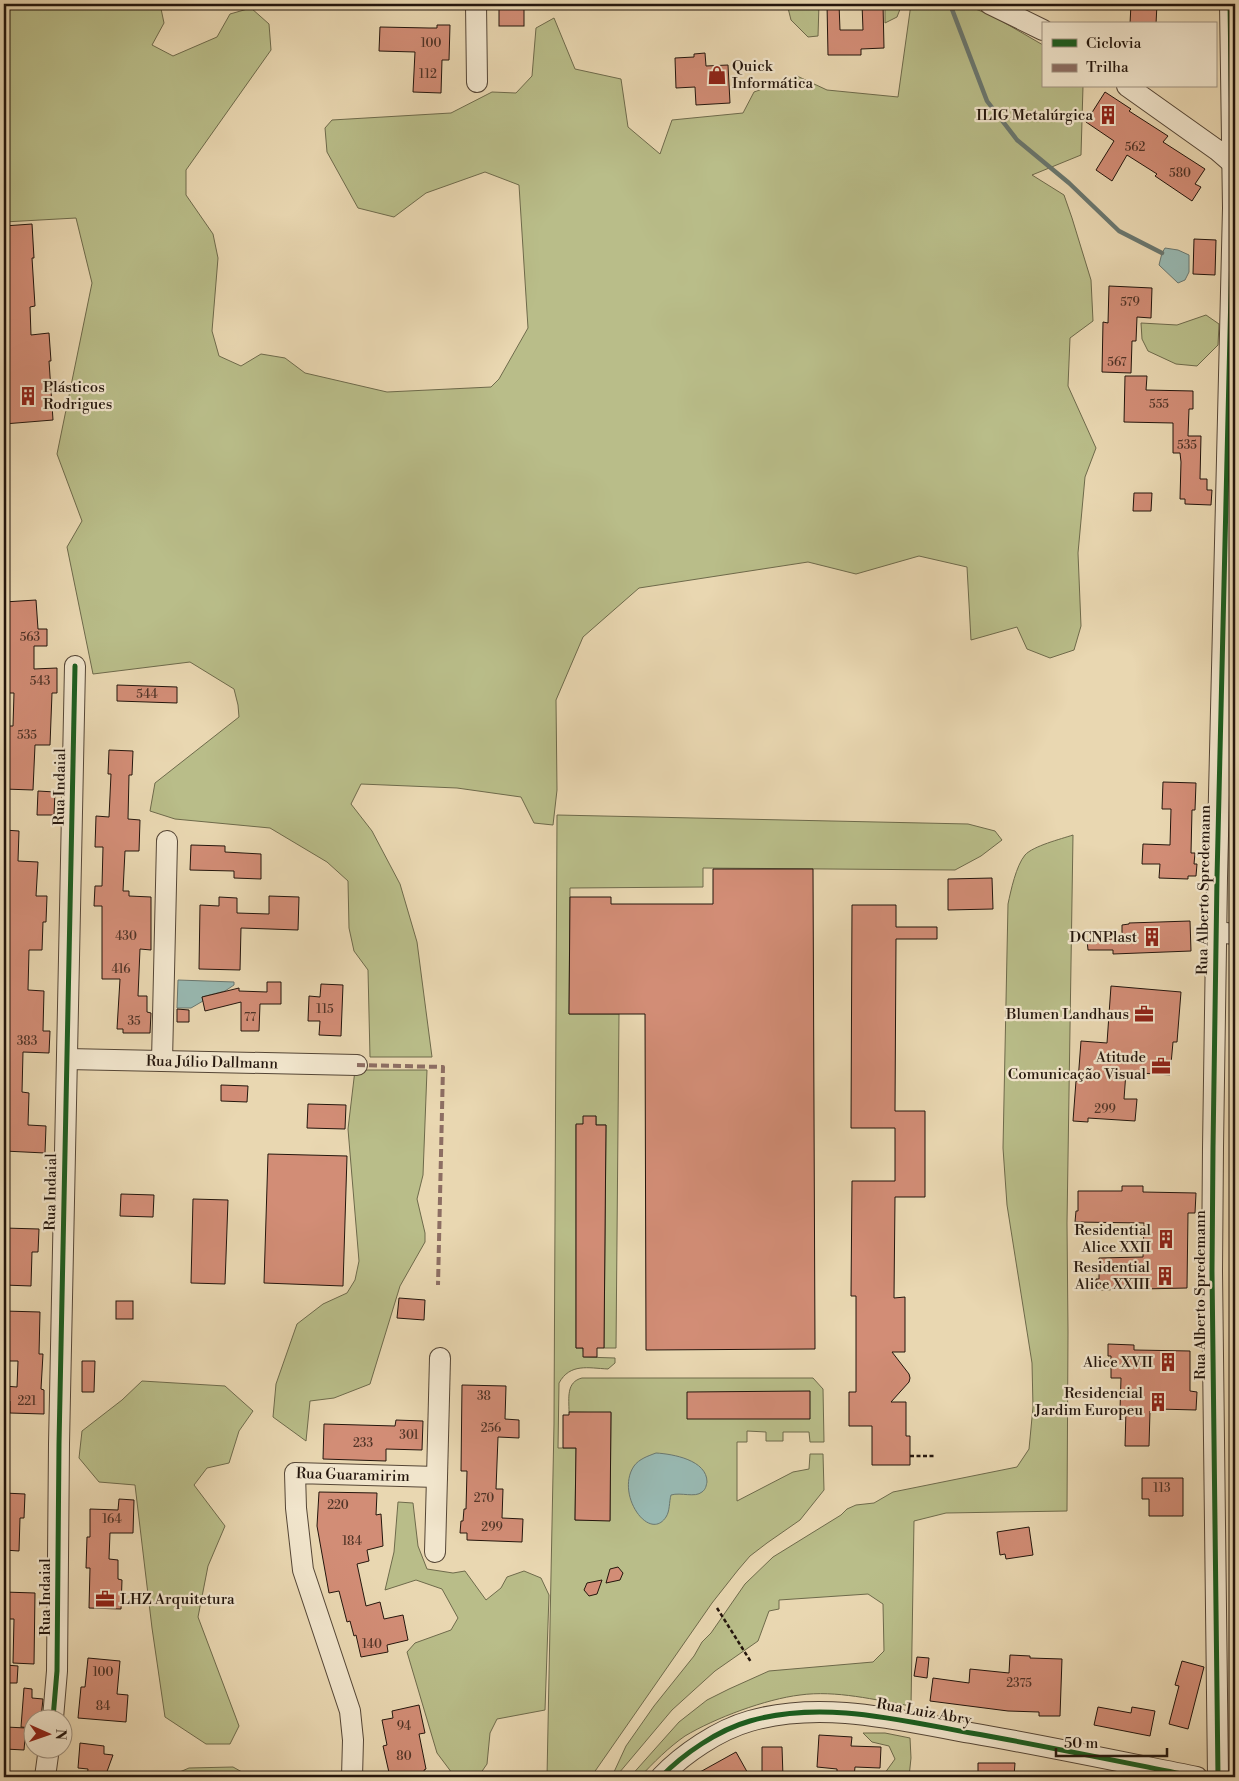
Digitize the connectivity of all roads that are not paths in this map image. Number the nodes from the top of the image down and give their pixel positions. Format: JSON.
{"nodes":[{"id":1,"x":476,"y":4,"type":"edge"},
{"id":2,"x":1230,"y":4,"type":"edge"},
{"id":3,"x":994,"y":5,"type":"edge"},
{"id":4,"x":1042,"y":29,"type":"edge"},
{"id":5,"x":477,"y":82,"type":"dead end"},
{"id":6,"x":1130,"y":88,"type":"edge"},
{"id":7,"x":1234,"y":163,"type":"edge"},
{"id":8,"x":1234,"y":287,"type":"edge"},
{"id":9,"x":75,"y":666,"type":"dead end"},
{"id":10,"x":167,"y":841,"type":"dead end"},
{"id":11,"x":1215,"y":932,"type":"junction"},
{"id":12,"x":1235,"y":934,"type":"edge"},
{"id":13,"x":67,"y":1059,"type":"junction"},
{"id":14,"x":162,"y":1061,"type":"junction"},
{"id":15,"x":357,"y":1065,"type":"dead end"},
{"id":16,"x":440,"y":1358,"type":"dead end"},
{"id":17,"x":438,"y":1477,"type":"junction"},
{"id":18,"x":435,"y":1552,"type":"dead end"},
{"id":19,"x":54,"y":1708,"type":"edge"},
{"id":20,"x":48,"y":1758,"type":"edge"},
{"id":21,"x":45,"y":1777,"type":"edge"},
{"id":22,"x":352,"y":1777,"type":"edge"},
{"id":23,"x":661,"y":1777,"type":"edge"},
{"id":24,"x":1197,"y":1777,"type":"edge"},
{"id":25,"x":1218,"y":1777,"type":"edge"}],
"edges":[{"from":1,"to":5,"type":"street"},
{"from":2,"to":7,"type":"street","name":"Rua Alberto Spredemann"},
{"from":3,"to":4,"type":"street"},
{"from":6,"to":7,"type":"street"},
{"from":7,"to":8,"type":"street","name":"Rua Alberto Spredemann"},
{"from":8,"to":11,"type":"street","name":"Rua Alberto Spredemann"},
{"from":9,"to":13,"type":"street","name":"Rua Indaial"},
{"from":10,"to":14,"type":"street"},
{"from":11,"to":12,"type":"street"},
{"from":11,"to":25,"type":"street","name":"Rua Alberto Spredemann"},
{"from":13,"to":14,"type":"street","name":"Rua Júlio Dallmann"},
{"from":13,"to":19,"type":"street","name":"Rua Indaial"},
{"from":14,"to":15,"type":"street","name":"Rua Júlio Dallmann"},
{"from":16,"to":17,"type":"street"},
{"from":17,"to":18,"type":"street"},
{"from":17,"to":22,"type":"street","name":"Rua Guaramirim"},
{"from":20,"to":21,"type":"street"},
{"from":23,"to":24,"type":"street","name":"Rua Luiz Abry"}]}
